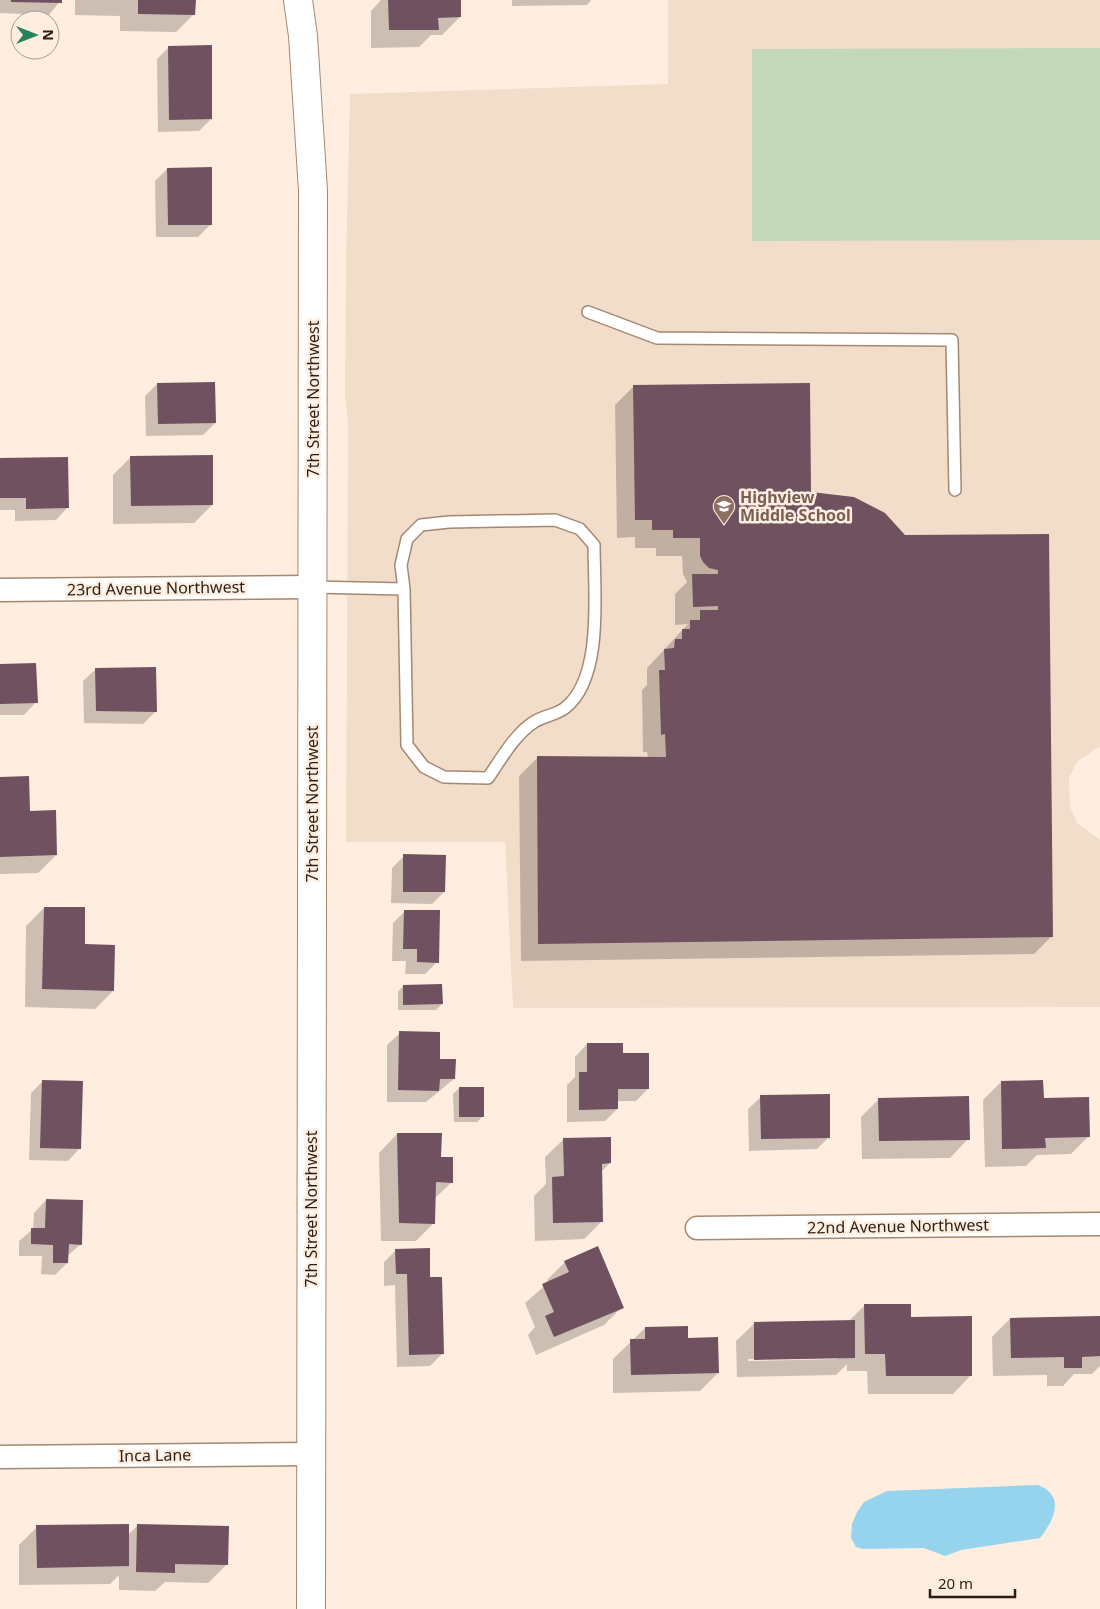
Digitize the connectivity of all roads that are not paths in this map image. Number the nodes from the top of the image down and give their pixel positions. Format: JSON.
{"nodes":[{"id":1,"x":298,"y":0,"type":"edge"},
{"id":2,"x":588,"y":312,"type":"dead end"},
{"id":3,"x":955,"y":490,"type":"dead end"},
{"id":4,"x":312,"y":587,"type":"junction"},
{"id":5,"x":404,"y":589,"type":"junction"},
{"id":6,"x":0,"y":590,"type":"edge"},
{"id":7,"x":1100,"y":1224,"type":"edge"},
{"id":8,"x":697,"y":1228,"type":"dead end"},
{"id":9,"x":310,"y":1454,"type":"junction"},
{"id":10,"x":0,"y":1457,"type":"edge"},
{"id":11,"x":311,"y":1609,"type":"edge"}],
"edges":[{"from":1,"to":4,"type":"street","name":"7th Street Northwest"},
{"from":2,"to":3,"type":"lane"},
{"from":4,"to":5,"type":"lane"},
{"from":4,"to":6,"type":"street","name":"23rd Avenue Northwest"},
{"from":4,"to":9,"type":"street","name":"7th Street Northwest"},
{"from":5,"to":5,"type":"lane"},
{"from":7,"to":8,"type":"street","name":"22nd Avenue Northwest"},
{"from":9,"to":10,"type":"street","name":"Inca Lane"},
{"from":9,"to":11,"type":"street","name":"7th Street Northwest"}]}
